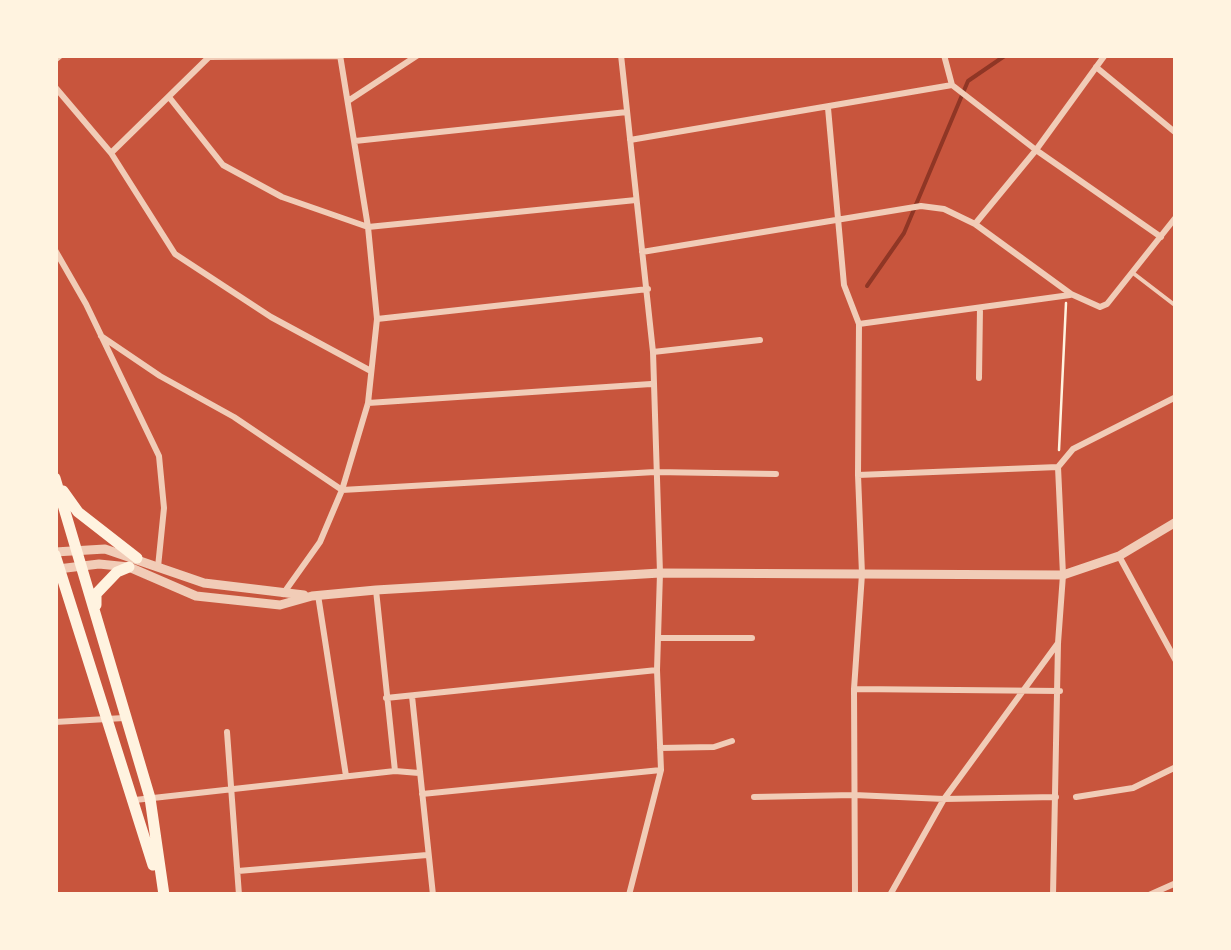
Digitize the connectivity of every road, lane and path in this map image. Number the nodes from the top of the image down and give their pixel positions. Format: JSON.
{"nodes":[{"id":1,"x":61,"y":55,"type":"edge"},
{"id":2,"x":340,"y":55,"type":"edge"},
{"id":3,"x":418,"y":55,"type":"edge"},
{"id":4,"x":620,"y":55,"type":"edge"},
{"id":5,"x":944,"y":55,"type":"edge"},
{"id":6,"x":1105,"y":55,"type":"edge"},
{"id":7,"x":55,"y":60,"type":"edge"},
{"id":8,"x":1096,"y":67,"type":"junction"},
{"id":9,"x":952,"y":85,"type":"junction"},
{"id":10,"x":55,"y":88,"type":"edge"},
{"id":11,"x":169,"y":97,"type":"junction"},
{"id":12,"x":348,"y":101,"type":"junction"},
{"id":13,"x":828,"y":108,"type":"junction"},
{"id":14,"x":627,"y":112,"type":"junction"},
{"id":15,"x":1176,"y":133,"type":"edge"},
{"id":16,"x":630,"y":140,"type":"junction"},
{"id":17,"x":356,"y":141,"type":"junction"},
{"id":18,"x":1036,"y":150,"type":"junction"},
{"id":19,"x":111,"y":153,"type":"junction"},
{"id":20,"x":636,"y":200,"type":"junction"},
{"id":21,"x":1176,"y":217,"type":"edge"},
{"id":22,"x":838,"y":220,"type":"junction"},
{"id":23,"x":975,"y":224,"type":"junction"},
{"id":24,"x":368,"y":226,"type":"junction"},
{"id":25,"x":1161,"y":237,"type":"junction"},
{"id":26,"x":55,"y":250,"type":"edge"},
{"id":27,"x":642,"y":252,"type":"junction"},
{"id":28,"x":1133,"y":273,"type":"junction"},
{"id":29,"x":648,"y":289,"type":"junction"},
{"id":30,"x":1068,"y":295,"type":"junction"},
{"id":31,"x":1176,"y":306,"type":"edge"},
{"id":32,"x":980,"y":308,"type":"junction"},
{"id":33,"x":377,"y":319,"type":"junction"},
{"id":34,"x":859,"y":324,"type":"junction"},
{"id":35,"x":101,"y":336,"type":"junction"},
{"id":36,"x":760,"y":340,"type":"dead end"},
{"id":37,"x":653,"y":352,"type":"junction"},
{"id":38,"x":369,"y":370,"type":"junction"},
{"id":39,"x":979,"y":378,"type":"dead end"},
{"id":40,"x":652,"y":384,"type":"junction"},
{"id":41,"x":1176,"y":398,"type":"edge"},
{"id":42,"x":368,"y":403,"type":"junction"},
{"id":43,"x":1058,"y":466,"type":"junction"},
{"id":44,"x":654,"y":472,"type":"junction"},
{"id":45,"x":776,"y":474,"type":"dead end"},
{"id":46,"x":858,"y":475,"type":"junction"},
{"id":47,"x":56,"y":481,"type":"edge"},
{"id":48,"x":342,"y":490,"type":"junction"},
{"id":49,"x":1176,"y":522,"type":"edge"},
{"id":50,"x":77,"y":549,"type":"junction"},
{"id":51,"x":55,"y":553,"type":"edge"},
{"id":52,"x":1119,"y":556,"type":"junction"},
{"id":53,"x":133,"y":562,"type":"junction"},
{"id":54,"x":81,"y":566,"type":"junction"},
{"id":55,"x":158,"y":567,"type":"junction"},
{"id":56,"x":58,"y":569,"type":"junction"},
{"id":57,"x":660,"y":573,"type":"junction"},
{"id":58,"x":862,"y":574,"type":"junction"},
{"id":59,"x":1063,"y":575,"type":"junction"},
{"id":60,"x":376,"y":590,"type":"junction"},
{"id":61,"x":284,"y":592,"type":"junction"},
{"id":62,"x":315,"y":596,"type":"junction"},
{"id":63,"x":280,"y":605,"type":"junction"},
{"id":64,"x":96,"y":614,"type":"junction"},
{"id":65,"x":660,"y":638,"type":"junction"},
{"id":66,"x":752,"y":638,"type":"dead end"},
{"id":67,"x":1058,"y":642,"type":"junction"},
{"id":68,"x":1176,"y":661,"type":"edge"},
{"id":69,"x":657,"y":670,"type":"junction"},
{"id":70,"x":854,"y":689,"type":"junction"},
{"id":71,"x":1024,"y":690,"type":"junction"},
{"id":72,"x":1060,"y":691,"type":"junction"},
{"id":73,"x":412,"y":696,"type":"junction"},
{"id":74,"x":386,"y":698,"type":"junction"},
{"id":75,"x":107,"y":718,"type":"junction"},
{"id":76,"x":126,"y":718,"type":"junction"},
{"id":77,"x":55,"y":722,"type":"edge"},
{"id":78,"x":227,"y":732,"type":"dead end"},
{"id":79,"x":732,"y":741,"type":"dead end"},
{"id":80,"x":660,"y":748,"type":"junction"},
{"id":81,"x":1176,"y":767,"type":"edge"},
{"id":82,"x":661,"y":770,"type":"junction"},
{"id":83,"x":395,"y":772,"type":"junction"},
{"id":84,"x":418,"y":773,"type":"junction"},
{"id":85,"x":346,"y":776,"type":"junction"},
{"id":86,"x":232,"y":787,"type":"junction"},
{"id":87,"x":422,"y":794,"type":"junction"},
{"id":88,"x":854,"y":794,"type":"junction"},
{"id":89,"x":1056,"y":796,"type":"junction"},
{"id":90,"x":754,"y":797,"type":"dead end"},
{"id":91,"x":1076,"y":797,"type":"dead end"},
{"id":92,"x":150,"y":798,"type":"junction"},
{"id":93,"x":944,"y":799,"type":"junction"},
{"id":94,"x":135,"y":800,"type":"junction"},
{"id":95,"x":427,"y":855,"type":"junction"},
{"id":96,"x":238,"y":871,"type":"junction"},
{"id":97,"x":1176,"y":883,"type":"edge"},
{"id":98,"x":163,"y":895,"type":"edge"},
{"id":99,"x":239,"y":895,"type":"edge"},
{"id":100,"x":434,"y":895,"type":"edge"},
{"id":101,"x":629,"y":895,"type":"edge"},
{"id":102,"x":855,"y":895,"type":"edge"},
{"id":103,"x":890,"y":895,"type":"edge"},
{"id":104,"x":1053,"y":895,"type":"edge"},
{"id":105,"x":1150,"y":895,"type":"edge"}],
"edges":[{"from":1,"to":7,"type":"street"},
{"from":2,"to":11,"type":"street"},
{"from":2,"to":12,"type":"street"},
{"from":3,"to":12,"type":"street"},
{"from":4,"to":14,"type":"street"},
{"from":5,"to":9,"type":"street"},
{"from":6,"to":8,"type":"street"},
{"from":8,"to":15,"type":"street"},
{"from":8,"to":18,"type":"street"},
{"from":9,"to":13,"type":"street"},
{"from":9,"to":18,"type":"street"},
{"from":10,"to":19,"type":"street"},
{"from":11,"to":19,"type":"street"},
{"from":11,"to":24,"type":"street"},
{"from":12,"to":17,"type":"street"},
{"from":13,"to":16,"type":"street"},
{"from":13,"to":22,"type":"street"},
{"from":14,"to":16,"type":"street"},
{"from":14,"to":17,"type":"street"},
{"from":16,"to":20,"type":"street"},
{"from":17,"to":24,"type":"street"},
{"from":18,"to":23,"type":"street"},
{"from":18,"to":25,"type":"street"},
{"from":19,"to":38,"type":"street"},
{"from":20,"to":24,"type":"street"},
{"from":20,"to":27,"type":"street"},
{"from":21,"to":25,"type":"street"},
{"from":22,"to":23,"type":"street"},
{"from":22,"to":27,"type":"street"},
{"from":22,"to":34,"type":"street"},
{"from":23,"to":30,"type":"street"},
{"from":24,"to":33,"type":"street"},
{"from":25,"to":28,"type":"street"},
{"from":26,"to":35,"type":"street"},
{"from":27,"to":29,"type":"street"},
{"from":28,"to":30,"type":"street"},
{"from":28,"to":31,"type":"lane"},
{"from":29,"to":33,"type":"street"},
{"from":29,"to":37,"type":"street"},
{"from":30,"to":32,"type":"street"},
{"from":30,"to":43,"type":"path"},
{"from":32,"to":34,"type":"street"},
{"from":32,"to":39,"type":"street"},
{"from":33,"to":38,"type":"street"},
{"from":34,"to":46,"type":"street"},
{"from":35,"to":48,"type":"street"},
{"from":35,"to":55,"type":"street"},
{"from":36,"to":37,"type":"street"},
{"from":37,"to":40,"type":"street"},
{"from":38,"to":42,"type":"street"},
{"from":40,"to":42,"type":"street"},
{"from":40,"to":44,"type":"street"},
{"from":41,"to":43,"type":"street"},
{"from":42,"to":48,"type":"street"},
{"from":43,"to":46,"type":"street"},
{"from":43,"to":59,"type":"street"},
{"from":44,"to":45,"type":"street"},
{"from":44,"to":48,"type":"street"},
{"from":44,"to":57,"type":"street"},
{"from":46,"to":58,"type":"street"},
{"from":47,"to":50,"type":"main road"},
{"from":47,"to":53,"type":"main road"},
{"from":48,"to":61,"type":"street"},
{"from":49,"to":52,"type":"street"},
{"from":50,"to":51,"type":"street"},
{"from":50,"to":53,"type":"street"},
{"from":50,"to":54,"type":"main road"},
{"from":51,"to":56,"type":"main road"},
{"from":52,"to":59,"type":"street"},
{"from":52,"to":68,"type":"street"},
{"from":53,"to":54,"type":"street"},
{"from":53,"to":55,"type":"street"},
{"from":53,"to":63,"type":"street"},
{"from":53,"to":64,"type":"main road"},
{"from":54,"to":56,"type":"street"},
{"from":54,"to":64,"type":"main road"},
{"from":55,"to":61,"type":"street"},
{"from":56,"to":75,"type":"main road"},
{"from":57,"to":58,"type":"street"},
{"from":57,"to":60,"type":"street"},
{"from":57,"to":65,"type":"street"},
{"from":58,"to":59,"type":"street"},
{"from":58,"to":70,"type":"street"},
{"from":59,"to":67,"type":"street"},
{"from":60,"to":62,"type":"street"},
{"from":60,"to":74,"type":"street"},
{"from":61,"to":62,"type":"street"},
{"from":61,"to":63,"type":"street"},
{"from":62,"to":63,"type":"street"},
{"from":62,"to":85,"type":"street"},
{"from":64,"to":76,"type":"main road"},
{"from":65,"to":66,"type":"street"},
{"from":65,"to":69,"type":"street"},
{"from":67,"to":71,"type":"street"},
{"from":67,"to":72,"type":"street"},
{"from":69,"to":73,"type":"street"},
{"from":69,"to":80,"type":"street"},
{"from":70,"to":71,"type":"street"},
{"from":70,"to":88,"type":"street"},
{"from":71,"to":72,"type":"street"},
{"from":71,"to":93,"type":"street"},
{"from":72,"to":89,"type":"street"},
{"from":73,"to":74,"type":"street"},
{"from":73,"to":84,"type":"street"},
{"from":74,"to":83,"type":"street"},
{"from":75,"to":76,"type":"street"},
{"from":75,"to":77,"type":"street"},
{"from":75,"to":94,"type":"main road"},
{"from":76,"to":92,"type":"main road"},
{"from":78,"to":86,"type":"street"},
{"from":79,"to":80,"type":"street"},
{"from":80,"to":82,"type":"street"},
{"from":81,"to":91,"type":"street"},
{"from":82,"to":87,"type":"street"},
{"from":82,"to":101,"type":"street"},
{"from":83,"to":84,"type":"street"},
{"from":83,"to":85,"type":"street"},
{"from":84,"to":87,"type":"street"},
{"from":85,"to":86,"type":"street"},
{"from":86,"to":92,"type":"street"},
{"from":86,"to":96,"type":"street"},
{"from":87,"to":95,"type":"street"},
{"from":88,"to":90,"type":"street"},
{"from":88,"to":93,"type":"street"},
{"from":88,"to":102,"type":"street"},
{"from":89,"to":93,"type":"street"},
{"from":89,"to":104,"type":"street"},
{"from":92,"to":94,"type":"street"},
{"from":92,"to":98,"type":"main road"},
{"from":93,"to":103,"type":"street"},
{"from":94,"to":98,"type":"main road"},
{"from":95,"to":96,"type":"street"},
{"from":95,"to":100,"type":"street"},
{"from":96,"to":99,"type":"street"},
{"from":97,"to":105,"type":"street"}]}
